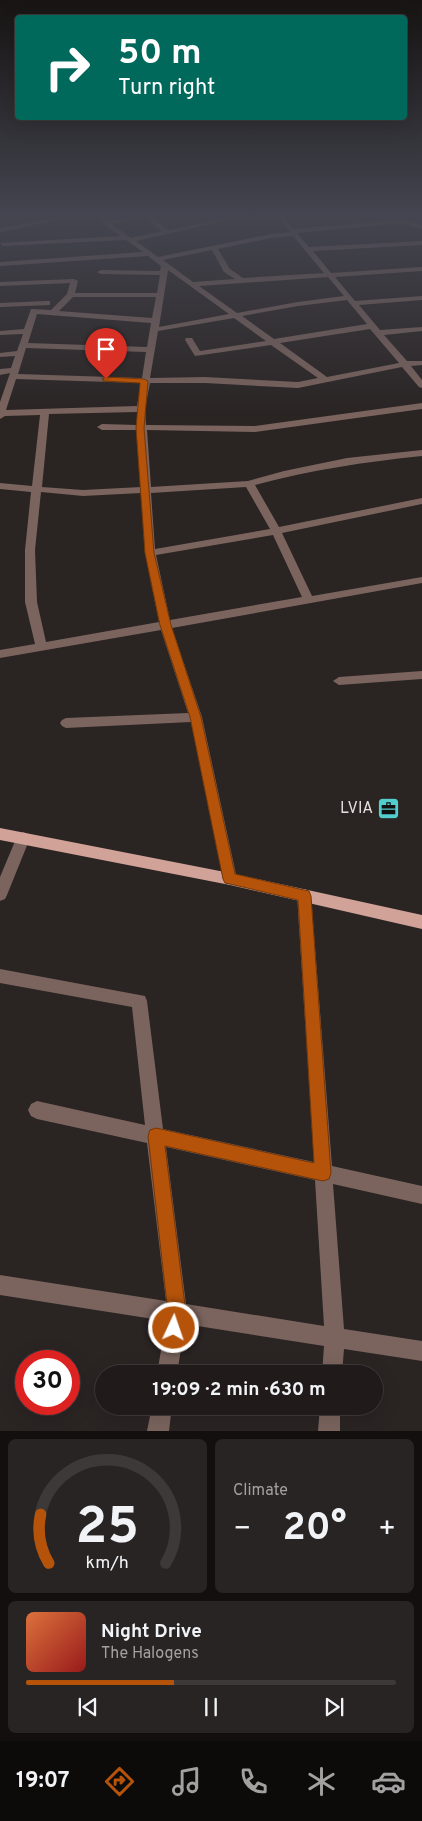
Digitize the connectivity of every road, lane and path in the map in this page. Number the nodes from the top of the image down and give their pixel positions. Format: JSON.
{"nodes":[{"id":1,"x":55,"y":282,"type":"edge"},
{"id":2,"x":74,"y":282,"type":"edge"},
{"id":3,"x":160,"y":282,"type":"edge"},
{"id":4,"x":189,"y":282,"type":"edge"},
{"id":5,"x":229,"y":282,"type":"edge"},
{"id":6,"x":335,"y":282,"type":"edge"},
{"id":7,"x":0,"y":284,"type":"edge"},
{"id":8,"x":192,"y":284,"type":"junction"},
{"id":9,"x":71,"y":295,"type":"junction"},
{"id":10,"x":160,"y":295,"type":"junction"},
{"id":11,"x":422,"y":298,"type":"edge"},
{"id":12,"x":351,"y":301,"type":"junction"},
{"id":13,"x":62,"y":303,"type":"junction"},
{"id":14,"x":0,"y":305,"type":"edge"},
{"id":15,"x":52,"y":312,"type":"junction"},
{"id":16,"x":235,"y":315,"type":"junction"},
{"id":17,"x":155,"y":325,"type":"junction"},
{"id":18,"x":375,"y":329,"type":"junction"},
{"id":19,"x":422,"y":329,"type":"edge"},
{"id":20,"x":26,"y":331,"type":"junction"},
{"id":21,"x":0,"y":333,"type":"edge"},
{"id":22,"x":189,"y":340,"type":"dead end"},
{"id":23,"x":273,"y":342,"type":"junction"},
{"id":24,"x":20,"y":349,"type":"junction"},
{"id":25,"x":150,"y":350,"type":"junction"},
{"id":26,"x":0,"y":355,"type":"edge"},
{"id":27,"x":422,"y":363,"type":"edge"},
{"id":28,"x":404,"y":364,"type":"junction"},
{"id":29,"x":0,"y":372,"type":"edge"},
{"id":30,"x":13,"y":373,"type":"junction"},
{"id":31,"x":326,"y":380,"type":"junction"},
{"id":32,"x":144,"y":381,"type":"junction"},
{"id":33,"x":422,"y":385,"type":"edge"},
{"id":34,"x":422,"y":406,"type":"edge"},
{"id":35,"x":141,"y":409,"type":"junction"},
{"id":36,"x":45,"y":412,"type":"junction"},
{"id":37,"x":0,"y":414,"type":"edge"},
{"id":38,"x":102,"y":426,"type":"dead end"},
{"id":39,"x":140,"y":428,"type":"junction"},
{"id":40,"x":422,"y":453,"type":"edge"},
{"id":41,"x":249,"y":484,"type":"junction"},
{"id":42,"x":0,"y":486,"type":"edge"},
{"id":43,"x":38,"y":490,"type":"junction"},
{"id":44,"x":144,"y":490,"type":"junction"},
{"id":45,"x":422,"y":501,"type":"edge"},
{"id":46,"x":276,"y":531,"type":"junction"},
{"id":47,"x":150,"y":553,"type":"junction"},
{"id":48,"x":422,"y":580,"type":"edge"},
{"id":49,"x":310,"y":600,"type":"junction"},
{"id":50,"x":165,"y":625,"type":"junction"},
{"id":51,"x":41,"y":647,"type":"junction"},
{"id":52,"x":0,"y":654,"type":"edge"},
{"id":53,"x":422,"y":675,"type":"edge"},
{"id":54,"x":339,"y":681,"type":"dead end"},
{"id":55,"x":196,"y":717,"type":"junction"},
{"id":56,"x":66,"y":724,"type":"dead end"},
{"id":57,"x":0,"y":834,"type":"edge"},
{"id":58,"x":23,"y":838,"type":"junction"},
{"id":59,"x":230,"y":879,"type":"junction"},
{"id":60,"x":0,"y":894,"type":"edge"},
{"id":61,"x":304,"y":896,"type":"junction"},
{"id":62,"x":422,"y":922,"type":"edge"},
{"id":63,"x":0,"y":976,"type":"edge"},
{"id":64,"x":37,"y":1110,"type":"dead end"},
{"id":65,"x":156,"y":1136,"type":"junction"},
{"id":66,"x":323,"y":1173,"type":"junction"},
{"id":67,"x":422,"y":1195,"type":"edge"},
{"id":68,"x":0,"y":1285,"type":"edge"},
{"id":69,"x":177,"y":1313,"type":"junction"},
{"id":70,"x":335,"y":1338,"type":"junction"},
{"id":71,"x":422,"y":1351,"type":"edge"},
{"id":72,"x":168,"y":1365,"type":"edge"},
{"id":73,"x":333,"y":1365,"type":"edge"},
{"id":74,"x":161,"y":1415,"type":"edge"},
{"id":75,"x":330,"y":1415,"type":"edge"},
{"id":76,"x":158,"y":1431,"type":"edge"},
{"id":77,"x":329,"y":1431,"type":"edge"}],
"edges":[{"from":1,"to":7,"type":"street"},
{"from":2,"to":9,"type":"street"},
{"from":3,"to":10,"type":"street"},
{"from":4,"to":8,"type":"street"},
{"from":5,"to":8,"type":"street"},
{"from":6,"to":12,"type":"street"},
{"from":8,"to":16,"type":"street"},
{"from":9,"to":10,"type":"street"},
{"from":9,"to":13,"type":"street"},
{"from":10,"to":17,"type":"street"},
{"from":11,"to":12,"type":"street"},
{"from":12,"to":16,"type":"street"},
{"from":12,"to":18,"type":"street"},
{"from":13,"to":14,"type":"street"},
{"from":13,"to":15,"type":"street"},
{"from":15,"to":17,"type":"street"},
{"from":15,"to":20,"type":"street"},
{"from":16,"to":17,"type":"street"},
{"from":16,"to":23,"type":"street"},
{"from":17,"to":25,"type":"street"},
{"from":18,"to":19,"type":"street"},
{"from":18,"to":23,"type":"street"},
{"from":18,"to":28,"type":"street"},
{"from":20,"to":21,"type":"street"},
{"from":20,"to":24,"type":"street"},
{"from":22,"to":23,"type":"street"},
{"from":23,"to":31,"type":"street"},
{"from":24,"to":25,"type":"street"},
{"from":24,"to":26,"type":"street"},
{"from":24,"to":30,"type":"street"},
{"from":25,"to":32,"type":"street"},
{"from":27,"to":28,"type":"street"},
{"from":28,"to":31,"type":"street"},
{"from":28,"to":33,"type":"street"},
{"from":29,"to":30,"type":"street"},
{"from":30,"to":32,"type":"street"},
{"from":30,"to":37,"type":"street"},
{"from":31,"to":32,"type":"street"},
{"from":32,"to":35,"type":"street"},
{"from":34,"to":39,"type":"street"},
{"from":35,"to":36,"type":"street"},
{"from":35,"to":39,"type":"street"},
{"from":36,"to":37,"type":"street"},
{"from":36,"to":43,"type":"street"},
{"from":38,"to":39,"type":"street"},
{"from":39,"to":44,"type":"street"},
{"from":40,"to":41,"type":"street"},
{"from":41,"to":44,"type":"street"},
{"from":41,"to":46,"type":"street"},
{"from":42,"to":43,"type":"street"},
{"from":43,"to":44,"type":"street"},
{"from":43,"to":51,"type":"street"},
{"from":44,"to":47,"type":"street"},
{"from":45,"to":46,"type":"street"},
{"from":46,"to":47,"type":"street"},
{"from":46,"to":49,"type":"street"},
{"from":47,"to":50,"type":"street"},
{"from":48,"to":49,"type":"street"},
{"from":49,"to":50,"type":"street"},
{"from":50,"to":51,"type":"street"},
{"from":50,"to":55,"type":"street"},
{"from":51,"to":52,"type":"street"},
{"from":53,"to":54,"type":"street"},
{"from":55,"to":56,"type":"street"},
{"from":55,"to":59,"type":"street"},
{"from":57,"to":58,"type":"main road"},
{"from":58,"to":59,"type":"main road"},
{"from":58,"to":60,"type":"street"},
{"from":59,"to":61,"type":"main road"},
{"from":61,"to":62,"type":"main road"},
{"from":61,"to":66,"type":"street"},
{"from":63,"to":65,"type":"street"},
{"from":64,"to":65,"type":"street"},
{"from":65,"to":66,"type":"street"},
{"from":65,"to":69,"type":"street"},
{"from":66,"to":67,"type":"street"},
{"from":66,"to":70,"type":"street"},
{"from":68,"to":69,"type":"street"},
{"from":69,"to":70,"type":"street"},
{"from":69,"to":72,"type":"street"},
{"from":70,"to":71,"type":"street"},
{"from":70,"to":73,"type":"street"},
{"from":74,"to":76,"type":"street"},
{"from":75,"to":77,"type":"street"}]}
